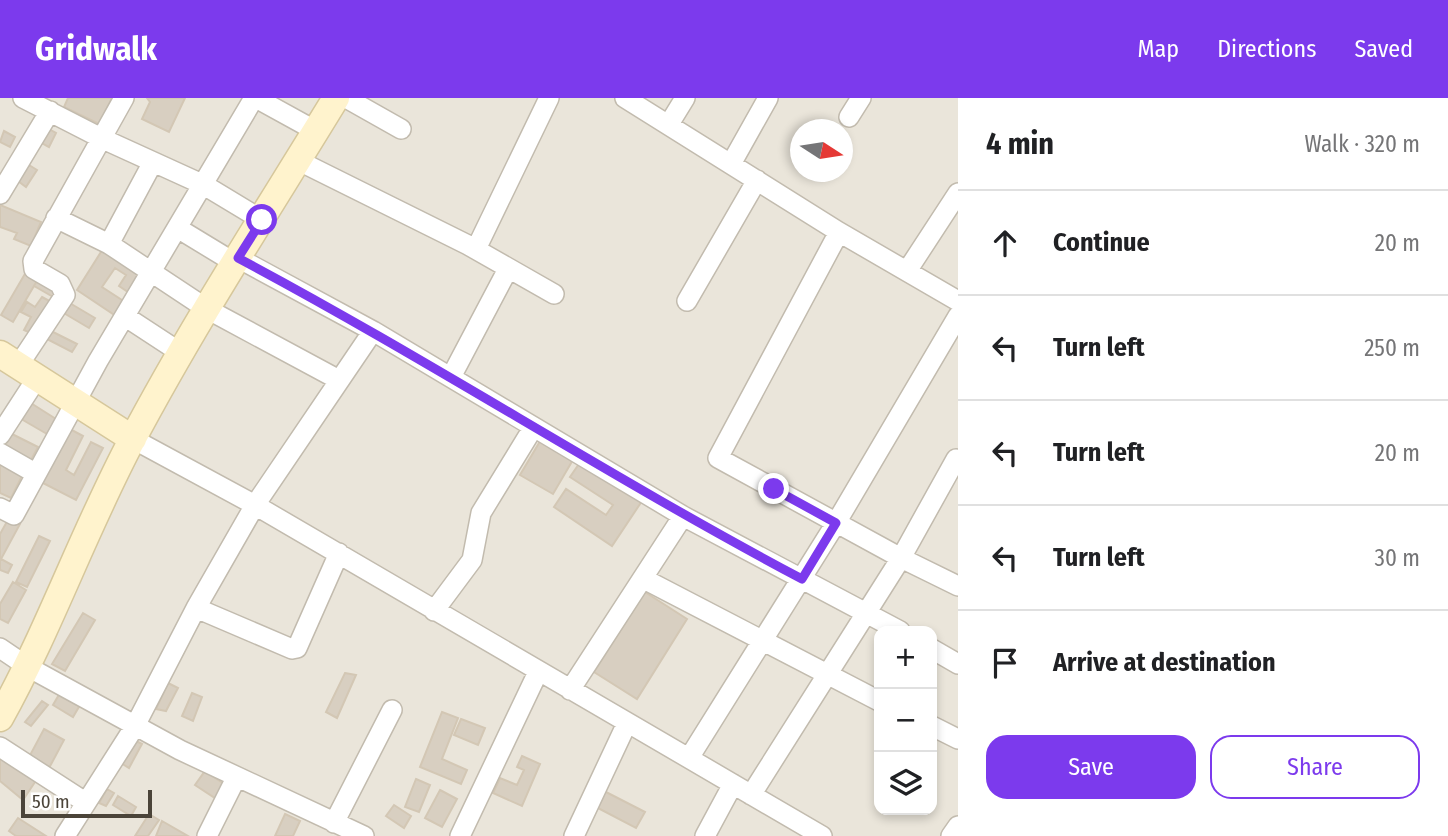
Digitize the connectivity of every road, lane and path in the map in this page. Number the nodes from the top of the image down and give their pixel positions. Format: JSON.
{"nodes":[{"id":1,"x":23,"y":98,"type":"edge"},
{"id":2,"x":124,"y":98,"type":"edge"},
{"id":3,"x":256,"y":98,"type":"edge"},
{"id":4,"x":336,"y":98,"type":"edge"},
{"id":5,"x":346,"y":98,"type":"edge"},
{"id":6,"x":549,"y":98,"type":"edge"},
{"id":7,"x":625,"y":98,"type":"edge"},
{"id":8,"x":685,"y":98,"type":"edge"},
{"id":9,"x":768,"y":98,"type":"edge"},
{"id":10,"x":861,"y":98,"type":"edge"},
{"id":11,"x":50,"y":111,"type":"junction"},
{"id":12,"x":849,"y":117,"type":"dead end"},
{"id":13,"x":669,"y":124,"type":"junction"},
{"id":14,"x":401,"y":129,"type":"dead end"},
{"id":15,"x":316,"y":131,"type":"junction"},
{"id":16,"x":103,"y":139,"type":"junction"},
{"id":17,"x":299,"y":161,"type":"junction"},
{"id":18,"x":153,"y":162,"type":"junction"},
{"id":19,"x":731,"y":164,"type":"junction"},
{"id":20,"x":757,"y":180,"type":"junction"},
{"id":21,"x":204,"y":184,"type":"junction"},
{"id":22,"x":958,"y":193,"type":"edge"},
{"id":23,"x":0,"y":194,"type":"edge"},
{"id":24,"x":56,"y":218,"type":"junction"},
{"id":25,"x":262,"y":220,"type":"junction"},
{"id":26,"x":178,"y":229,"type":"junction"},
{"id":27,"x":839,"y":232,"type":"junction"},
{"id":28,"x":109,"y":244,"type":"junction"},
{"id":29,"x":477,"y":249,"type":"junction"},
{"id":30,"x":237,"y":261,"type":"junction"},
{"id":31,"x":508,"y":269,"type":"junction"},
{"id":32,"x":908,"y":271,"type":"junction"},
{"id":33,"x":152,"y":272,"type":"junction"},
{"id":34,"x":554,"y":294,"type":"dead end"},
{"id":35,"x":687,"y":301,"type":"dead end"},
{"id":36,"x":958,"y":301,"type":"edge"},
{"id":37,"x":207,"y":309,"type":"junction"},
{"id":38,"x":958,"y":316,"type":"edge"},
{"id":39,"x":126,"y":317,"type":"junction"},
{"id":40,"x":373,"y":331,"type":"junction"},
{"id":41,"x":181,"y":353,"type":"junction"},
{"id":42,"x":18,"y":366,"type":"edge"},
{"id":43,"x":451,"y":377,"type":"junction"},
{"id":44,"x":339,"y":380,"type":"junction"},
{"id":45,"x":75,"y":401,"type":"junction"},
{"id":46,"x":533,"y":428,"type":"junction"},
{"id":47,"x":0,"y":435,"type":"edge"},
{"id":48,"x":132,"y":439,"type":"junction"},
{"id":49,"x":0,"y":453,"type":"edge"},
{"id":50,"x":956,"y":459,"type":"dead end"},
{"id":51,"x":35,"y":473,"type":"junction"},
{"id":52,"x":255,"y":505,"type":"junction"},
{"id":53,"x":0,"y":508,"type":"edge"},
{"id":54,"x":683,"y":516,"type":"junction"},
{"id":55,"x":836,"y":523,"type":"junction"},
{"id":56,"x":338,"y":553,"type":"junction"},
{"id":57,"x":901,"y":558,"type":"junction"},
{"id":58,"x":644,"y":579,"type":"junction"},
{"id":59,"x":802,"y":579,"type":"junction"},
{"id":60,"x":958,"y":586,"type":"edge"},
{"id":61,"x":196,"y":608,"type":"junction"},
{"id":62,"x":434,"y":611,"type":"junction"},
{"id":63,"x":867,"y":613,"type":"junction"},
{"id":64,"x":891,"y":626,"type":"edge"},
{"id":65,"x":763,"y":640,"type":"junction"},
{"id":66,"x":0,"y":648,"type":"edge"},
{"id":67,"x":937,"y":652,"type":"edge"},
{"id":68,"x":958,"y":664,"type":"edge"},
{"id":69,"x":28,"y":667,"type":"junction"},
{"id":70,"x":538,"y":671,"type":"junction"},
{"id":71,"x":828,"y":676,"type":"junction"},
{"id":72,"x":570,"y":690,"type":"junction"},
{"id":73,"x":874,"y":699,"type":"edge"},
{"id":74,"x":392,"y":710,"type":"dead end"},
{"id":75,"x":0,"y":718,"type":"edge"},
{"id":76,"x":627,"y":723,"type":"junction"},
{"id":77,"x":135,"y":726,"type":"junction"},
{"id":78,"x":937,"y":728,"type":"edge"},
{"id":79,"x":958,"y":739,"type":"edge"},
{"id":80,"x":0,"y":747,"type":"edge"},
{"id":81,"x":689,"y":758,"type":"junction"},
{"id":82,"x":236,"y":778,"type":"junction"},
{"id":83,"x":733,"y":784,"type":"junction"},
{"id":84,"x":751,"y":794,"type":"junction"},
{"id":85,"x":85,"y":802,"type":"junction"},
{"id":86,"x":334,"y":823,"type":"junction"},
{"id":87,"x":958,"y":826,"type":"edge"},
{"id":88,"x":65,"y":836,"type":"edge"},
{"id":89,"x":207,"y":836,"type":"edge"},
{"id":90,"x":364,"y":836,"type":"edge"},
{"id":91,"x":460,"y":836,"type":"edge"},
{"id":92,"x":574,"y":836,"type":"edge"},
{"id":93,"x":705,"y":836,"type":"edge"},
{"id":94,"x":822,"y":836,"type":"edge"},
{"id":95,"x":951,"y":836,"type":"edge"}],
"edges":[{"from":1,"to":11,"type":"street"},
{"from":2,"to":16,"type":"street"},
{"from":3,"to":15,"type":"street"},
{"from":3,"to":21,"type":"street"},
{"from":4,"to":15,"type":"street"},
{"from":5,"to":14,"type":"street"},
{"from":6,"to":29,"type":"street"},
{"from":7,"to":13,"type":"street"},
{"from":8,"to":13,"type":"street"},
{"from":9,"to":19,"type":"street"},
{"from":10,"to":12,"type":"street"},
{"from":11,"to":16,"type":"street"},
{"from":11,"to":23,"type":"street"},
{"from":13,"to":19,"type":"street"},
{"from":15,"to":17,"type":"street"},
{"from":16,"to":18,"type":"street"},
{"from":16,"to":24,"type":"street"},
{"from":17,"to":25,"type":"street"},
{"from":17,"to":29,"type":"street"},
{"from":18,"to":21,"type":"street"},
{"from":18,"to":28,"type":"street"},
{"from":19,"to":20,"type":"street"},
{"from":20,"to":27,"type":"street"},
{"from":20,"to":35,"type":"street"},
{"from":21,"to":25,"type":"street"},
{"from":21,"to":26,"type":"street"},
{"from":22,"to":32,"type":"street"},
{"from":24,"to":28,"type":"street"},
{"from":24,"to":42,"type":"street"},
{"from":25,"to":30,"type":"street"},
{"from":26,"to":30,"type":"street"},
{"from":26,"to":33,"type":"street"},
{"from":27,"to":32,"type":"street"},
{"from":27,"to":55,"type":"street"},
{"from":28,"to":33,"type":"street"},
{"from":29,"to":31,"type":"street"},
{"from":30,"to":37,"type":"street"},
{"from":30,"to":40,"type":"street"},
{"from":31,"to":34,"type":"street"},
{"from":31,"to":43,"type":"street"},
{"from":32,"to":36,"type":"street"},
{"from":33,"to":37,"type":"street"},
{"from":33,"to":39,"type":"street"},
{"from":37,"to":41,"type":"street"},
{"from":37,"to":44,"type":"street"},
{"from":38,"to":55,"type":"street"},
{"from":39,"to":41,"type":"street"},
{"from":39,"to":45,"type":"street"},
{"from":40,"to":43,"type":"street"},
{"from":40,"to":44,"type":"street"},
{"from":41,"to":48,"type":"street"},
{"from":42,"to":45,"type":"street"},
{"from":42,"to":47,"type":"street"},
{"from":43,"to":46,"type":"street"},
{"from":44,"to":52,"type":"street"},
{"from":45,"to":48,"type":"street"},
{"from":45,"to":51,"type":"street"},
{"from":46,"to":54,"type":"street"},
{"from":46,"to":62,"type":"street"},
{"from":48,"to":52,"type":"street"},
{"from":48,"to":69,"type":"street"},
{"from":49,"to":51,"type":"street"},
{"from":50,"to":57,"type":"street"},
{"from":51,"to":53,"type":"street"},
{"from":52,"to":56,"type":"street"},
{"from":52,"to":61,"type":"street"},
{"from":54,"to":58,"type":"street"},
{"from":54,"to":59,"type":"street"},
{"from":55,"to":57,"type":"street"},
{"from":55,"to":59,"type":"street"},
{"from":56,"to":61,"type":"street"},
{"from":56,"to":62,"type":"street"},
{"from":57,"to":60,"type":"street"},
{"from":57,"to":63,"type":"street"},
{"from":58,"to":65,"type":"street"},
{"from":58,"to":72,"type":"street"},
{"from":59,"to":63,"type":"street"},
{"from":59,"to":65,"type":"street"},
{"from":61,"to":77,"type":"street"},
{"from":62,"to":70,"type":"street"},
{"from":63,"to":64,"type":"street"},
{"from":63,"to":71,"type":"street"},
{"from":65,"to":71,"type":"street"},
{"from":65,"to":81,"type":"street"},
{"from":66,"to":69,"type":"street"},
{"from":67,"to":68,"type":"street"},
{"from":69,"to":75,"type":"street"},
{"from":69,"to":77,"type":"street"},
{"from":70,"to":72,"type":"street"},
{"from":70,"to":91,"type":"street"},
{"from":71,"to":73,"type":"street"},
{"from":71,"to":84,"type":"street"},
{"from":72,"to":76,"type":"street"},
{"from":74,"to":86,"type":"street"},
{"from":76,"to":81,"type":"street"},
{"from":76,"to":92,"type":"street"},
{"from":77,"to":82,"type":"street"},
{"from":77,"to":85,"type":"street"},
{"from":78,"to":79,"type":"street"},
{"from":80,"to":85,"type":"street"},
{"from":81,"to":83,"type":"street"},
{"from":82,"to":86,"type":"street"},
{"from":82,"to":89,"type":"street"},
{"from":83,"to":84,"type":"street"},
{"from":83,"to":93,"type":"street"},
{"from":84,"to":94,"type":"street"},
{"from":85,"to":88,"type":"street"},
{"from":86,"to":90,"type":"street"},
{"from":87,"to":95,"type":"street"}]}
